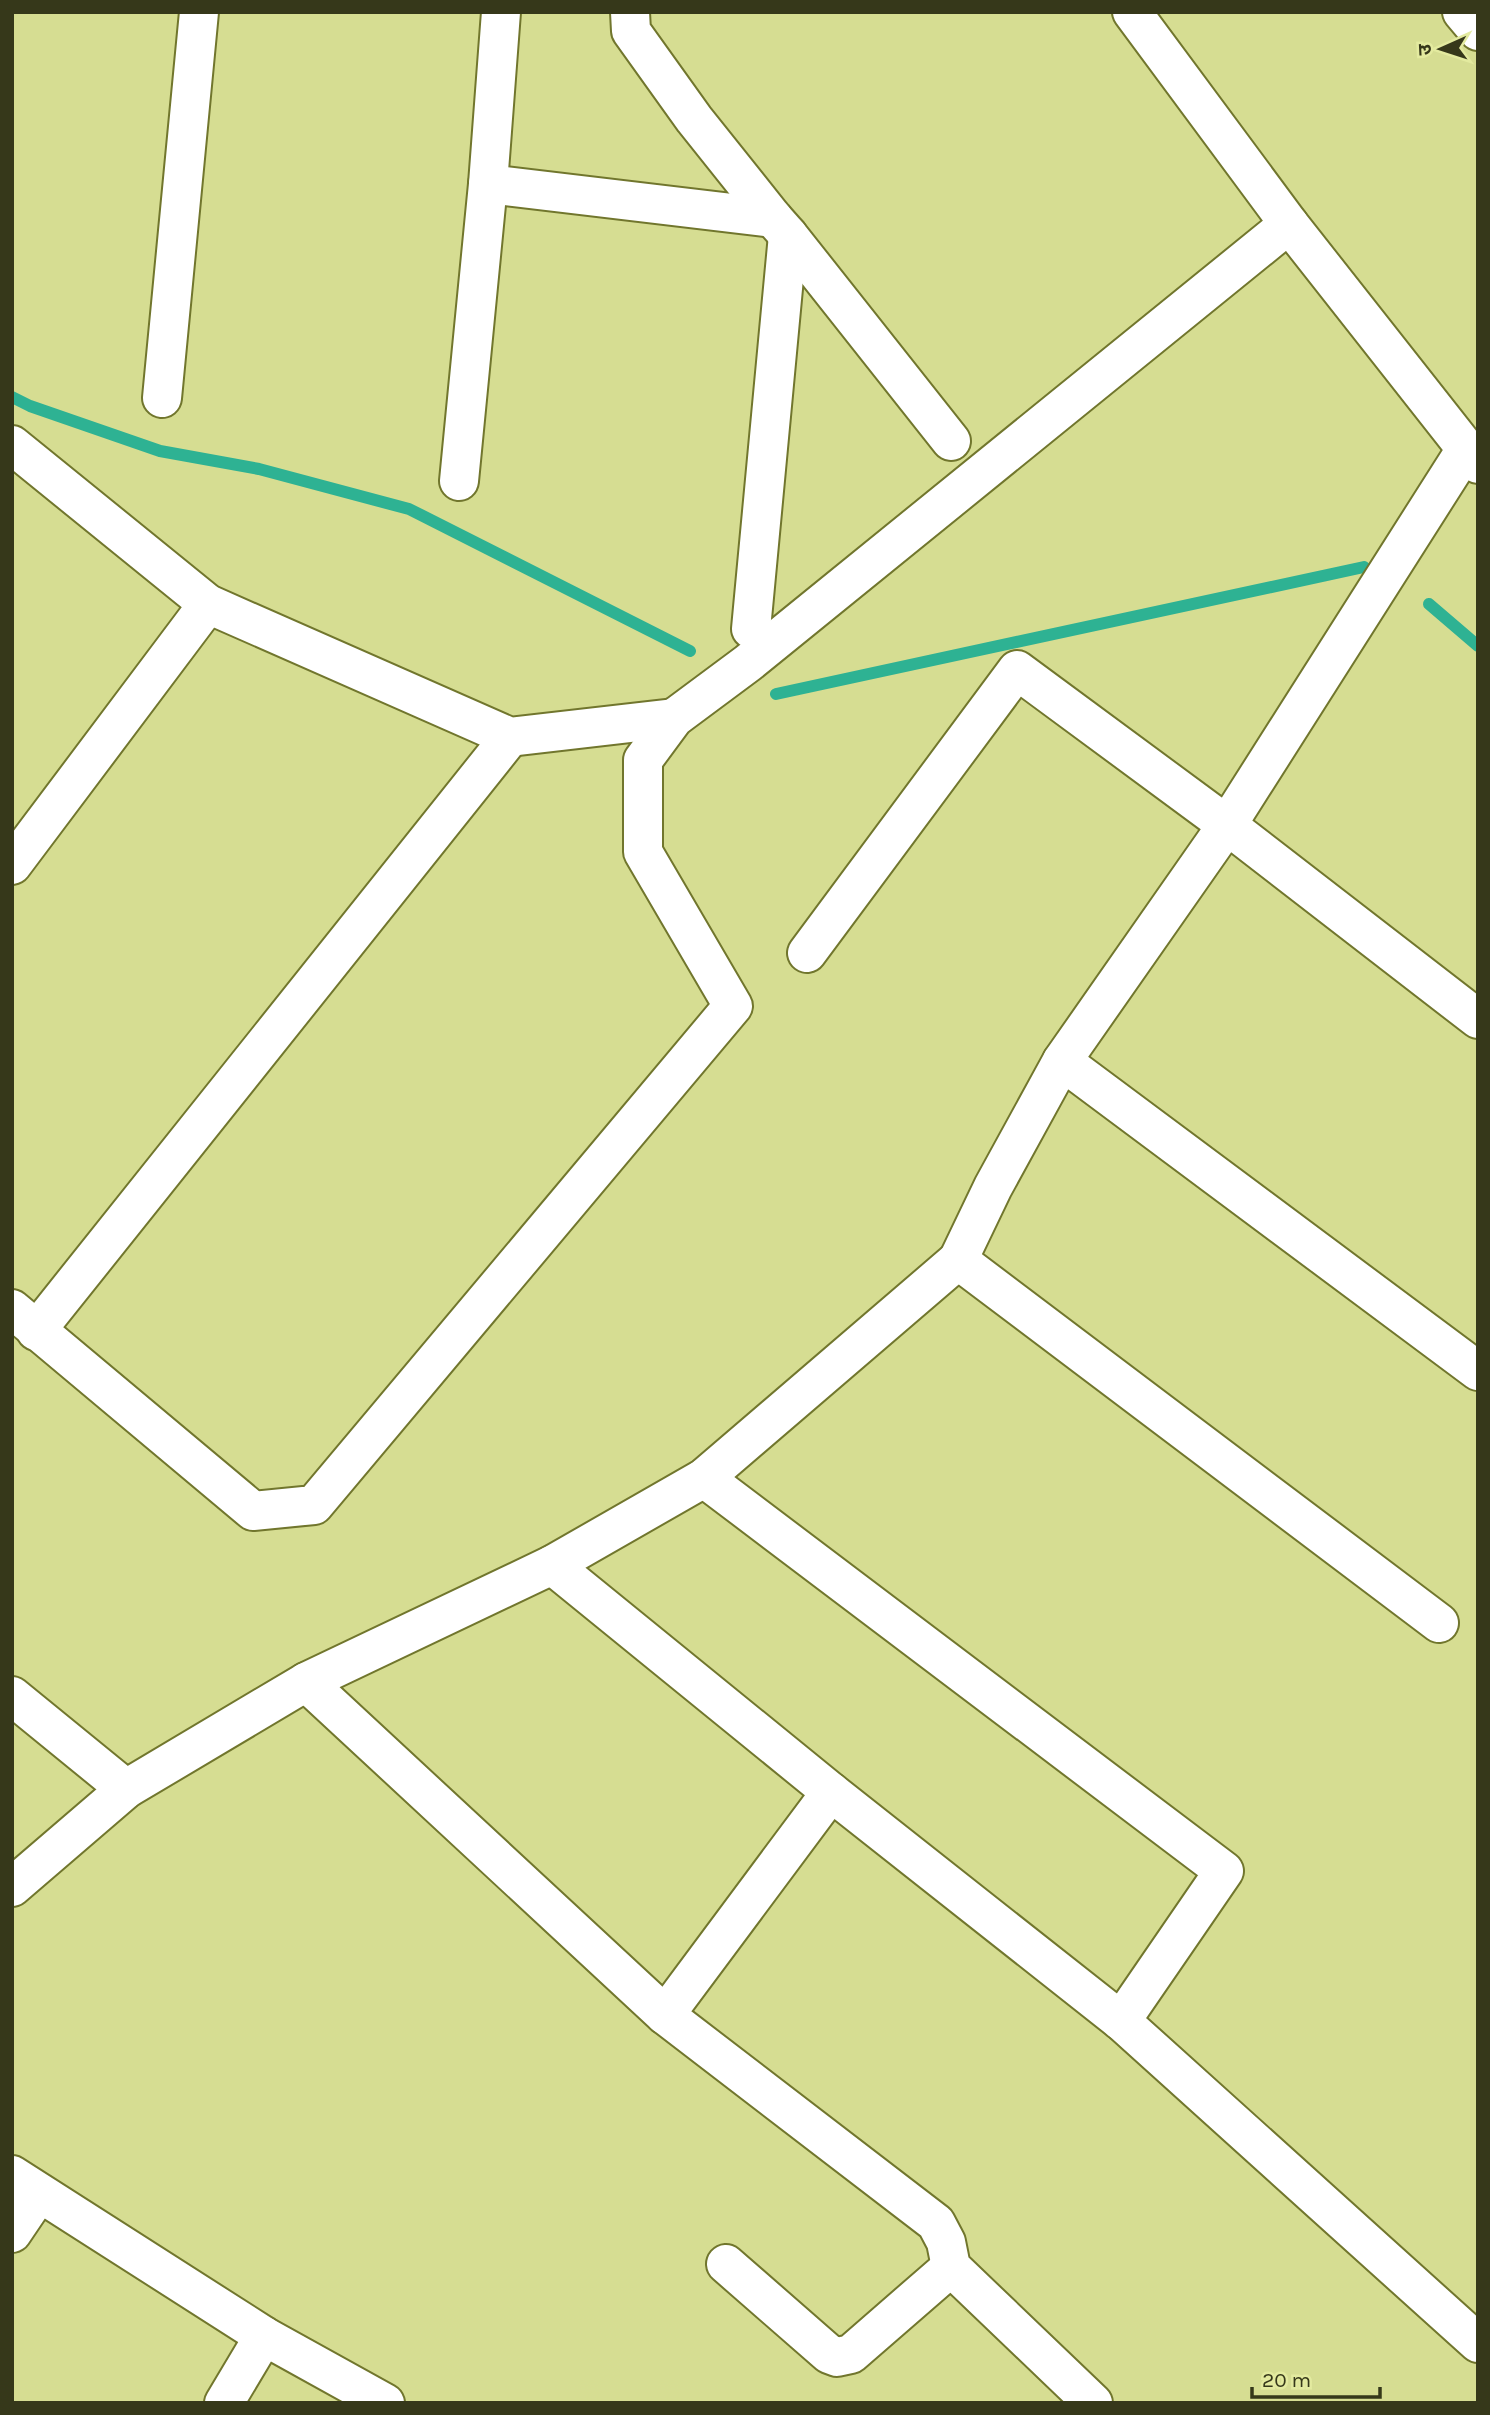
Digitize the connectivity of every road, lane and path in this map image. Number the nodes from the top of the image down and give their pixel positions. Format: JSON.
{"nodes":[{"id":1,"x":199,"y":12,"type":"edge"},
{"id":2,"x":501,"y":12,"type":"edge"},
{"id":3,"x":630,"y":12,"type":"edge"},
{"id":4,"x":1132,"y":12,"type":"edge"},
{"id":5,"x":1462,"y":12,"type":"edge"},
{"id":6,"x":1478,"y":31,"type":"edge"},
{"id":7,"x":488,"y":184,"type":"junction"},
{"id":8,"x":1289,"y":224,"type":"junction"},
{"id":9,"x":781,"y":227,"type":"junction"},
{"id":10,"x":162,"y":398,"type":"dead end"},
{"id":11,"x":951,"y":441,"type":"dead end"},
{"id":12,"x":12,"y":444,"type":"edge"},
{"id":13,"x":1472,"y":457,"type":"edge"},
{"id":14,"x":459,"y":481,"type":"dead end"},
{"id":15,"x":208,"y":604,"type":"junction"},
{"id":16,"x":751,"y":629,"type":"dead end"},
{"id":17,"x":674,"y":718,"type":"junction"},
{"id":18,"x":510,"y":737,"type":"junction"},
{"id":19,"x":1227,"y":825,"type":"junction"},
{"id":20,"x":12,"y":865,"type":"edge"},
{"id":21,"x":807,"y":953,"type":"dead end"},
{"id":22,"x":1478,"y":1019,"type":"edge"},
{"id":23,"x":1062,"y":1061,"type":"junction"},
{"id":24,"x":958,"y":1260,"type":"junction"},
{"id":25,"x":24,"y":1320,"type":"edge"},
{"id":26,"x":1478,"y":1371,"type":"edge"},
{"id":27,"x":704,"y":1478,"type":"junction"},
{"id":28,"x":552,"y":1565,"type":"junction"},
{"id":29,"x":1439,"y":1623,"type":"dead end"},
{"id":30,"x":306,"y":1682,"type":"junction"},
{"id":31,"x":12,"y":1696,"type":"edge"},
{"id":32,"x":126,"y":1789,"type":"junction"},
{"id":33,"x":831,"y":1792,"type":"junction"},
{"id":34,"x":12,"y":1887,"type":"edge"},
{"id":35,"x":665,"y":2015,"type":"junction"},
{"id":36,"x":1121,"y":2021,"type":"junction"},
{"id":37,"x":26,"y":2184,"type":"edge"},
{"id":38,"x":12,"y":2233,"type":"edge"},
{"id":39,"x":726,"y":2264,"type":"dead end"},
{"id":40,"x":951,"y":2267,"type":"junction"},
{"id":41,"x":264,"y":2336,"type":"junction"},
{"id":42,"x":1478,"y":2343,"type":"edge"},
{"id":43,"x":224,"y":2403,"type":"edge"},
{"id":44,"x":385,"y":2403,"type":"edge"},
{"id":45,"x":1093,"y":2403,"type":"edge"}],
"edges":[{"from":1,"to":10,"type":"street"},
{"from":2,"to":7,"type":"street"},
{"from":3,"to":9,"type":"street"},
{"from":4,"to":8,"type":"street"},
{"from":5,"to":6,"type":"street"},
{"from":7,"to":9,"type":"street"},
{"from":7,"to":14,"type":"street"},
{"from":8,"to":13,"type":"street"},
{"from":8,"to":17,"type":"street"},
{"from":9,"to":11,"type":"street"},
{"from":9,"to":16,"type":"street"},
{"from":12,"to":15,"type":"street"},
{"from":13,"to":19,"type":"street"},
{"from":15,"to":18,"type":"street"},
{"from":15,"to":20,"type":"street"},
{"from":17,"to":18,"type":"street"},
{"from":17,"to":25,"type":"street"},
{"from":18,"to":25,"type":"street"},
{"from":19,"to":21,"type":"street"},
{"from":19,"to":22,"type":"street"},
{"from":19,"to":23,"type":"street"},
{"from":23,"to":24,"type":"street"},
{"from":23,"to":26,"type":"street"},
{"from":24,"to":27,"type":"street"},
{"from":24,"to":29,"type":"street"},
{"from":27,"to":28,"type":"street"},
{"from":27,"to":36,"type":"street"},
{"from":28,"to":30,"type":"street"},
{"from":28,"to":33,"type":"street"},
{"from":30,"to":32,"type":"street"},
{"from":30,"to":35,"type":"street"},
{"from":31,"to":32,"type":"street"},
{"from":32,"to":34,"type":"street"},
{"from":33,"to":35,"type":"street"},
{"from":33,"to":36,"type":"street"},
{"from":35,"to":40,"type":"street"},
{"from":36,"to":42,"type":"street"},
{"from":37,"to":38,"type":"street"},
{"from":37,"to":41,"type":"street"},
{"from":39,"to":40,"type":"street"},
{"from":40,"to":45,"type":"street"},
{"from":41,"to":43,"type":"street"},
{"from":41,"to":44,"type":"street"}]}
